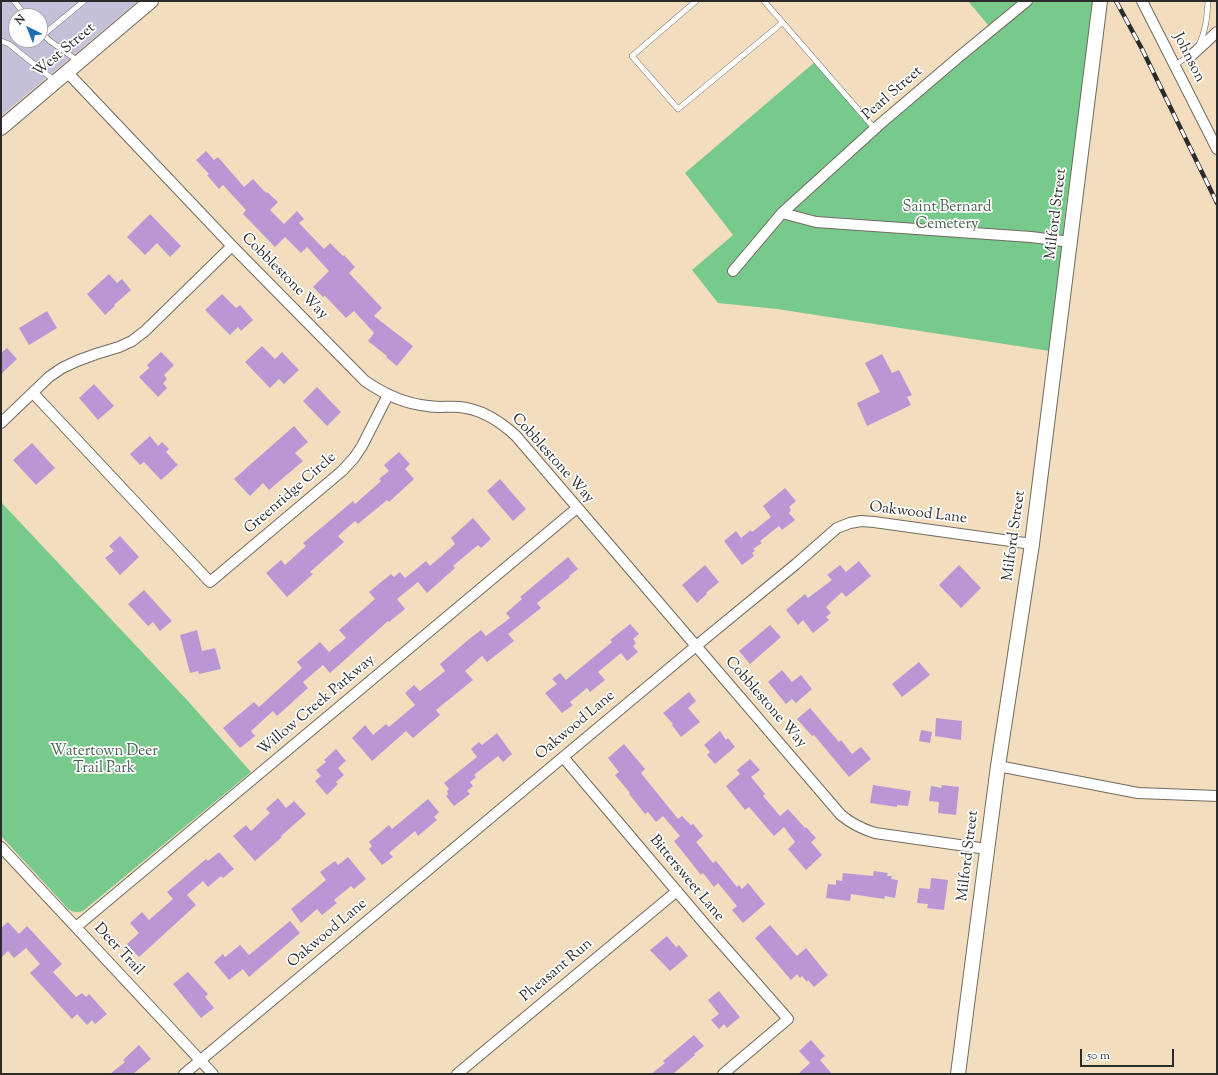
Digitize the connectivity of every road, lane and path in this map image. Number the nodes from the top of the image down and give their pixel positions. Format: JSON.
{"nodes":[{"id":1,"x":84,"y":1,"type":"edge"},
{"id":2,"x":151,"y":1,"type":"edge"},
{"id":3,"x":696,"y":1,"type":"edge"},
{"id":4,"x":764,"y":1,"type":"edge"},
{"id":5,"x":1027,"y":1,"type":"edge"},
{"id":6,"x":1100,"y":1,"type":"edge"},
{"id":7,"x":1142,"y":1,"type":"edge"},
{"id":8,"x":1208,"y":1,"type":"edge"},
{"id":9,"x":782,"y":23,"type":"junction"},
{"id":10,"x":48,"y":29,"type":"edge"},
{"id":11,"x":1217,"y":32,"type":"edge"},
{"id":12,"x":48,"y":39,"type":"edge"},
{"id":13,"x":1,"y":41,"type":"edge"},
{"id":14,"x":1192,"y":55,"type":"junction"},
{"id":15,"x":79,"y":62,"type":"junction"},
{"id":16,"x":1174,"y":65,"type":"junction"},
{"id":17,"x":61,"y":77,"type":"junction"},
{"id":18,"x":1,"y":128,"type":"edge"},
{"id":19,"x":875,"y":129,"type":"junction"},
{"id":20,"x":1217,"y":150,"type":"edge"},
{"id":21,"x":782,"y":213,"type":"junction"},
{"id":22,"x":1071,"y":242,"type":"junction"},
{"id":23,"x":232,"y":246,"type":"junction"},
{"id":24,"x":733,"y":271,"type":"dead end"},
{"id":25,"x":33,"y":393,"type":"junction"},
{"id":26,"x":388,"y":395,"type":"junction"},
{"id":27,"x":1,"y":423,"type":"edge"},
{"id":28,"x":577,"y":508,"type":"junction"},
{"id":29,"x":1032,"y":544,"type":"junction"},
{"id":30,"x":696,"y":646,"type":"junction"},
{"id":31,"x":563,"y":757,"type":"junction"},
{"id":32,"x":998,"y":766,"type":"junction"},
{"id":33,"x":1217,"y":796,"type":"edge"},
{"id":34,"x":1,"y":847,"type":"edge"},
{"id":35,"x":987,"y":849,"type":"junction"},
{"id":36,"x":676,"y":891,"type":"junction"},
{"id":37,"x":76,"y":927,"type":"junction"},
{"id":38,"x":201,"y":1061,"type":"junction"},
{"id":39,"x":184,"y":1074,"type":"edge"},
{"id":40,"x":213,"y":1074,"type":"edge"},
{"id":41,"x":457,"y":1074,"type":"edge"},
{"id":42,"x":723,"y":1074,"type":"edge"},
{"id":43,"x":958,"y":1074,"type":"edge"}],
"edges":[{"from":1,"to":10,"type":"lane"},
{"from":2,"to":15,"type":"main road","name":"West Street"},
{"from":3,"to":9,"type":"lane"},
{"from":4,"to":9,"type":"lane"},
{"from":5,"to":19,"type":"street","name":"Pearl Street"},
{"from":6,"to":22,"type":"main road","name":"Milford Street"},
{"from":7,"to":16,"type":"street","name":"Johnson"},
{"from":8,"to":14,"type":"lane"},
{"from":9,"to":19,"type":"lane"},
{"from":11,"to":14,"type":"street"},
{"from":12,"to":15,"type":"lane"},
{"from":13,"to":17,"type":"lane"},
{"from":14,"to":16,"type":"lane"},
{"from":15,"to":17,"type":"main road","name":"West Street"},
{"from":16,"to":20,"type":"street","name":"Johnson"},
{"from":17,"to":18,"type":"main road","name":"West Street"},
{"from":17,"to":23,"type":"street","name":"Cobblestone Way"},
{"from":19,"to":21,"type":"street","name":"Pearl Street"},
{"from":21,"to":22,"type":"street"},
{"from":21,"to":24,"type":"street","name":"Pearl Street"},
{"from":22,"to":29,"type":"main road","name":"Milford Street"},
{"from":23,"to":25,"type":"street"},
{"from":23,"to":26,"type":"street","name":"Cobblestone Way"},
{"from":25,"to":26,"type":"street","name":"Greenridge Circle"},
{"from":25,"to":27,"type":"street"},
{"from":26,"to":28,"type":"street","name":"Cobblestone Way"},
{"from":28,"to":30,"type":"street","name":"Cobblestone Way"},
{"from":28,"to":37,"type":"street","name":"Willow Creek Parkway"},
{"from":29,"to":30,"type":"street","name":"Oakwood Lane"},
{"from":29,"to":32,"type":"main road","name":"Milford Street"},
{"from":30,"to":31,"type":"street","name":"Oakwood Lane"},
{"from":30,"to":35,"type":"street","name":"Cobblestone Way"},
{"from":31,"to":36,"type":"street","name":"Bittersweet Lane"},
{"from":31,"to":38,"type":"street","name":"Oakwood Lane"},
{"from":32,"to":33,"type":"street"},
{"from":32,"to":35,"type":"main road","name":"Milford Street"},
{"from":34,"to":37,"type":"street","name":"Deer Trail"},
{"from":35,"to":43,"type":"main road","name":"Milford Street"},
{"from":36,"to":41,"type":"street","name":"Pheasant Run"},
{"from":36,"to":42,"type":"street","name":"Bittersweet Lane"},
{"from":37,"to":38,"type":"street","name":"Deer Trail"},
{"from":38,"to":39,"type":"street","name":"Oakwood Lane"},
{"from":38,"to":40,"type":"street","name":"Deer Trail"}]}
